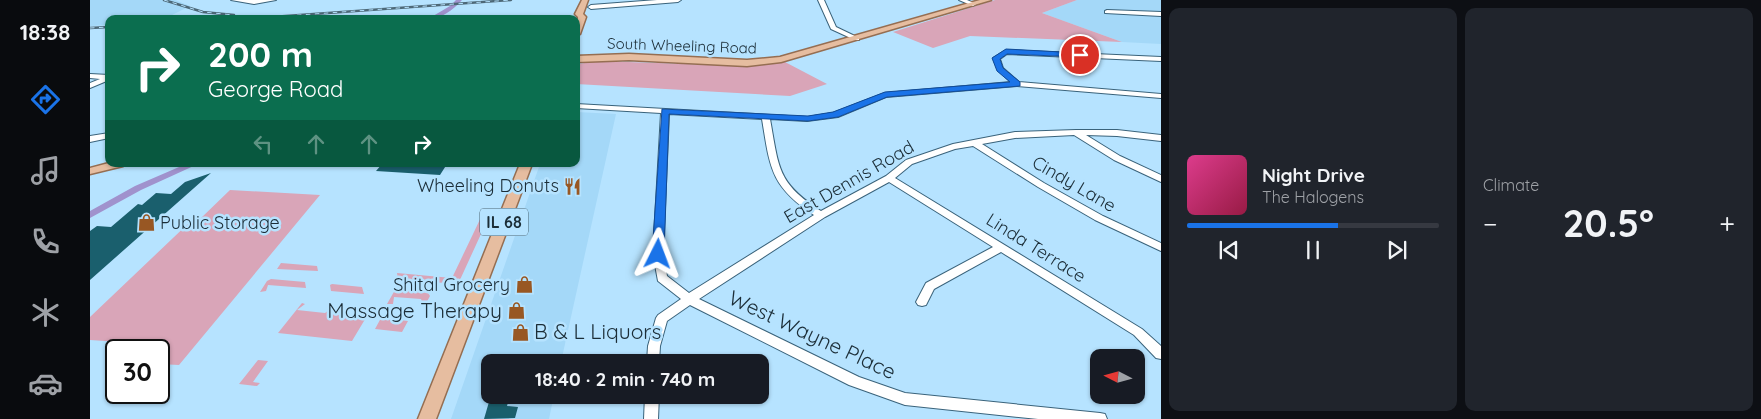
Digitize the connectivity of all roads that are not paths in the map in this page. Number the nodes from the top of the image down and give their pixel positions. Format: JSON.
{"nodes":[{"id":1,"x":234,"y":0,"type":"edge"},
{"id":2,"x":273,"y":0,"type":"edge"},
{"id":3,"x":585,"y":0,"type":"edge"},
{"id":4,"x":678,"y":0,"type":"edge"},
{"id":5,"x":821,"y":0,"type":"edge"},
{"id":6,"x":962,"y":0,"type":"edge"},
{"id":7,"x":988,"y":0,"type":"edge"},
{"id":8,"x":592,"y":4,"type":"edge"},
{"id":9,"x":973,"y":4,"type":"junction"},
{"id":10,"x":1107,"y":12,"type":"dead end"},
{"id":11,"x":1161,"y":14,"type":"edge"},
{"id":12,"x":582,"y":17,"type":"junction"},
{"id":13,"x":580,"y":23,"type":"edge"},
{"id":14,"x":857,"y":39,"type":"junction"},
{"id":15,"x":580,"y":59,"type":"edge"},
{"id":16,"x":1157,"y":59,"type":"edge"},
{"id":17,"x":1161,"y":64,"type":"edge"},
{"id":18,"x":90,"y":76,"type":"edge"},
{"id":19,"x":105,"y":77,"type":"edge"},
{"id":20,"x":105,"y":79,"type":"edge"},
{"id":21,"x":1018,"y":84,"type":"junction"},
{"id":22,"x":90,"y":86,"type":"edge"},
{"id":23,"x":1161,"y":96,"type":"edge"},
{"id":24,"x":580,"y":106,"type":"edge"},
{"id":25,"x":665,"y":111,"type":"junction"},
{"id":26,"x":766,"y":117,"type":"junction"},
{"id":27,"x":1076,"y":132,"type":"junction"},
{"id":28,"x":105,"y":136,"type":"edge"},
{"id":29,"x":1161,"y":138,"type":"edge"},
{"id":30,"x":90,"y":139,"type":"edge"},
{"id":31,"x":975,"y":143,"type":"junction"},
{"id":32,"x":107,"y":167,"type":"edge"},
{"id":33,"x":525,"y":167,"type":"edge"},
{"id":34,"x":90,"y":171,"type":"edge"},
{"id":35,"x":888,"y":178,"type":"junction"},
{"id":36,"x":1161,"y":178,"type":"edge"},
{"id":37,"x":821,"y":215,"type":"junction"},
{"id":38,"x":1002,"y":247,"type":"junction"},
{"id":39,"x":1161,"y":247,"type":"edge"},
{"id":40,"x":689,"y":299,"type":"junction"},
{"id":41,"x":922,"y":302,"type":"dead end"},
{"id":42,"x":654,"y":354,"type":"edge"},
{"id":43,"x":1161,"y":354,"type":"edge"},
{"id":44,"x":652,"y":404,"type":"edge"},
{"id":45,"x":427,"y":419,"type":"edge"},
{"id":46,"x":651,"y":419,"type":"edge"},
{"id":47,"x":1100,"y":419,"type":"edge"}],
"edges":[{"from":1,"to":2,"type":"street"},
{"from":3,"to":12,"type":"main road"},
{"from":4,"to":8,"type":"street"},
{"from":5,"to":14,"type":"street"},
{"from":6,"to":9,"type":"street"},
{"from":7,"to":9,"type":"main road","name":"South Wheeling Road"},
{"from":8,"to":12,"type":"main road"},
{"from":9,"to":14,"type":"main road","name":"South Wheeling Road"},
{"from":10,"to":11,"type":"street"},
{"from":12,"to":13,"type":"main road"},
{"from":14,"to":15,"type":"main road","name":"South Wheeling Road"},
{"from":16,"to":17,"type":"street"},
{"from":16,"to":21,"type":"street"},
{"from":18,"to":19,"type":"street"},
{"from":20,"to":22,"type":"street"},
{"from":21,"to":23,"type":"street"},
{"from":21,"to":26,"type":"street"},
{"from":24,"to":25,"type":"street"},
{"from":25,"to":26,"type":"street"},
{"from":25,"to":40,"type":"street","name":"West Wayne Place"},
{"from":26,"to":37,"type":"street"},
{"from":27,"to":29,"type":"street","name":"East Dennis Road"},
{"from":27,"to":31,"type":"street","name":"East Dennis Road"},
{"from":27,"to":36,"type":"street"},
{"from":28,"to":30,"type":"street"},
{"from":31,"to":35,"type":"street","name":"East Dennis Road"},
{"from":31,"to":39,"type":"street","name":"Cindy Lane"},
{"from":32,"to":34,"type":"main road"},
{"from":33,"to":45,"type":"main road","number":"IL 68"},
{"from":35,"to":37,"type":"street","name":"East Dennis Road"},
{"from":35,"to":38,"type":"street","name":"Linda Terrace"},
{"from":37,"to":40,"type":"street","name":"East Dennis Road"},
{"from":38,"to":41,"type":"street"},
{"from":38,"to":43,"type":"street","name":"Linda Terrace"},
{"from":40,"to":42,"type":"street","name":"East Dennis Road"},
{"from":40,"to":47,"type":"street","name":"West Wayne Place"},
{"from":44,"to":46,"type":"street"}]}
